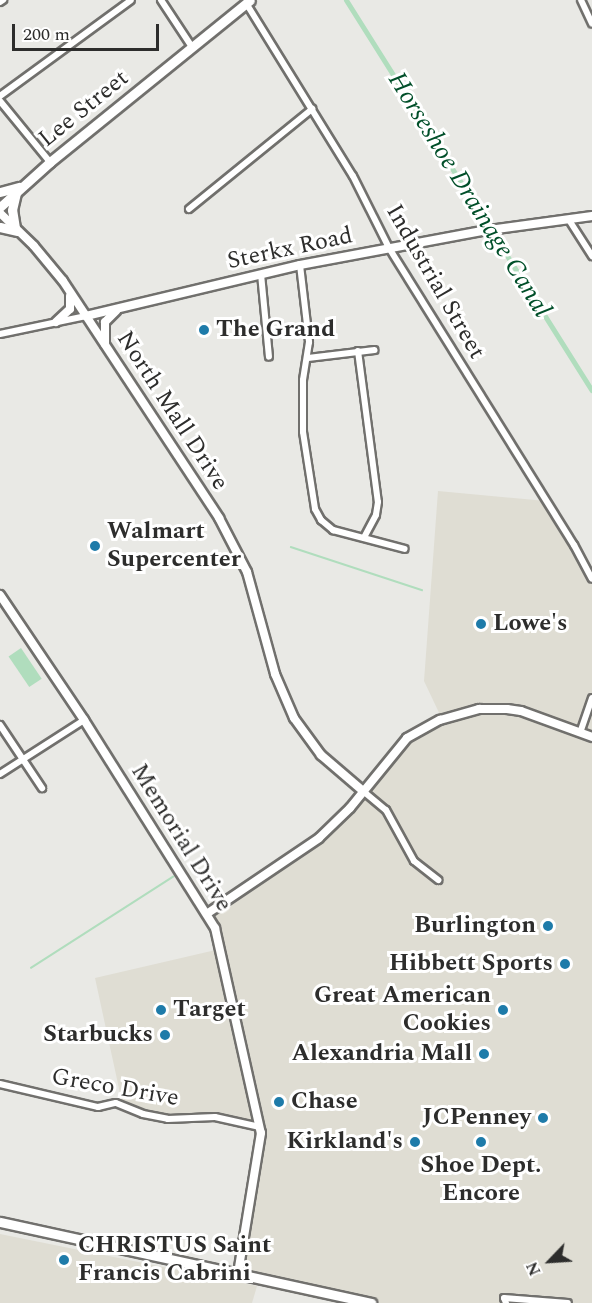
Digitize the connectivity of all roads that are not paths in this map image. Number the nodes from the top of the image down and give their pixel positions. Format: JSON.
{"nodes":[{"id":1,"x":131,"y":0,"type":"edge"},
{"id":2,"x":161,"y":0,"type":"edge"},
{"id":3,"x":581,"y":0,"type":"edge"},
{"id":4,"x":248,"y":2,"type":"edge"},
{"id":5,"x":592,"y":24,"type":"edge"},
{"id":6,"x":192,"y":47,"type":"junction"},
{"id":7,"x":0,"y":96,"type":"edge"},
{"id":8,"x":0,"y":101,"type":"edge"},
{"id":9,"x":312,"y":109,"type":"junction"},
{"id":10,"x":50,"y":162,"type":"junction"},
{"id":11,"x":18,"y":189,"type":"junction"},
{"id":12,"x":0,"y":192,"type":"edge"},
{"id":13,"x":0,"y":207,"type":"edge"},
{"id":14,"x":189,"y":209,"type":"dead end"},
{"id":15,"x":0,"y":213,"type":"edge"},
{"id":16,"x":592,"y":216,"type":"edge"},
{"id":17,"x":569,"y":220,"type":"junction"},
{"id":18,"x":0,"y":227,"type":"edge"},
{"id":19,"x":17,"y":230,"type":"junction"},
{"id":20,"x":389,"y":248,"type":"junction"},
{"id":21,"x":592,"y":256,"type":"edge"},
{"id":22,"x":300,"y":265,"type":"junction"},
{"id":23,"x":261,"y":274,"type":"junction"},
{"id":24,"x":68,"y":290,"type":"junction"},
{"id":25,"x":121,"y":307,"type":"junction"},
{"id":26,"x":86,"y":316,"type":"junction"},
{"id":27,"x":56,"y":322,"type":"junction"},
{"id":28,"x":0,"y":334,"type":"edge"},
{"id":29,"x":105,"y":345,"type":"junction"},
{"id":30,"x":375,"y":350,"type":"dead end"},
{"id":31,"x":358,"y":351,"type":"junction"},
{"id":32,"x":269,"y":357,"type":"dead end"},
{"id":33,"x":308,"y":358,"type":"junction"},
{"id":34,"x":364,"y":538,"type":"junction"},
{"id":35,"x":405,"y":549,"type":"dead end"},
{"id":36,"x":592,"y":579,"type":"edge"},
{"id":37,"x":0,"y":595,"type":"edge"},
{"id":38,"x":592,"y":698,"type":"edge"},
{"id":39,"x":84,"y":720,"type":"junction"},
{"id":40,"x":0,"y":725,"type":"edge"},
{"id":41,"x":580,"y":733,"type":"junction"},
{"id":42,"x":592,"y":737,"type":"edge"},
{"id":43,"x":22,"y":759,"type":"junction"},
{"id":44,"x":0,"y":774,"type":"edge"},
{"id":45,"x":42,"y":788,"type":"dead end"},
{"id":46,"x":363,"y":791,"type":"junction"},
{"id":47,"x":438,"y":880,"type":"dead end"},
{"id":48,"x":208,"y":913,"type":"junction"},
{"id":49,"x":0,"y":1084,"type":"edge"},
{"id":50,"x":260,"y":1127,"type":"junction"},
{"id":51,"x":0,"y":1222,"type":"edge"},
{"id":52,"x":238,"y":1273,"type":"junction"},
{"id":53,"x":505,"y":1300,"type":"edge"},
{"id":54,"x":515,"y":1301,"type":"edge"},
{"id":55,"x":371,"y":1303,"type":"edge"},
{"id":56,"x":568,"y":1303,"type":"edge"}],
"edges":[{"from":1,"to":7,"type":"street"},
{"from":2,"to":6,"type":"street"},
{"from":3,"to":5,"type":"street"},
{"from":4,"to":6,"type":"main road","name":"Lee Street"},
{"from":4,"to":9,"type":"street","name":"Industrial Street"},
{"from":6,"to":10,"type":"main road","name":"Lee Street"},
{"from":8,"to":10,"type":"street"},
{"from":9,"to":14,"type":"street"},
{"from":9,"to":20,"type":"street","name":"Industrial Street"},
{"from":10,"to":11,"type":"main road","name":"Lee Street"},
{"from":11,"to":12,"type":"main road"},
{"from":11,"to":13,"type":"main road","name":"Lee Street"},
{"from":11,"to":19,"type":"main road"},
{"from":15,"to":19,"type":"street","name":"North Mall Drive"},
{"from":16,"to":17,"type":"street","name":"Sterkx Road"},
{"from":17,"to":20,"type":"street","name":"Sterkx Road"},
{"from":17,"to":21,"type":"street"},
{"from":18,"to":19,"type":"main road"},
{"from":19,"to":24,"type":"street","name":"North Mall Drive"},
{"from":20,"to":22,"type":"street","name":"Sterkx Road"},
{"from":20,"to":36,"type":"street","name":"Industrial Street"},
{"from":22,"to":23,"type":"street","name":"Sterkx Road"},
{"from":22,"to":33,"type":"street"},
{"from":23,"to":25,"type":"street","name":"Sterkx Road"},
{"from":23,"to":32,"type":"street"},
{"from":24,"to":26,"type":"street","name":"North Mall Drive"},
{"from":24,"to":27,"type":"street"},
{"from":25,"to":26,"type":"street","name":"Sterkx Road"},
{"from":25,"to":29,"type":"street"},
{"from":26,"to":27,"type":"street","name":"Sterkx Road"},
{"from":26,"to":29,"type":"street","name":"North Mall Drive"},
{"from":27,"to":28,"type":"street","name":"Sterkx Road"},
{"from":29,"to":46,"type":"street","name":"North Mall Drive"},
{"from":30,"to":31,"type":"street"},
{"from":31,"to":33,"type":"street"},
{"from":31,"to":34,"type":"street"},
{"from":33,"to":34,"type":"street"},
{"from":34,"to":35,"type":"street"},
{"from":37,"to":39,"type":"street","name":"Memorial Drive"},
{"from":38,"to":41,"type":"street"},
{"from":39,"to":43,"type":"street"},
{"from":39,"to":48,"type":"street","name":"Memorial Drive"},
{"from":40,"to":43,"type":"street"},
{"from":41,"to":42,"type":"street"},
{"from":41,"to":46,"type":"street"},
{"from":43,"to":44,"type":"street"},
{"from":43,"to":45,"type":"street"},
{"from":46,"to":47,"type":"street","name":"North Mall Drive"},
{"from":46,"to":48,"type":"street"},
{"from":48,"to":50,"type":"street","name":"Memorial Drive"},
{"from":49,"to":50,"type":"street","name":"Greco Drive"},
{"from":50,"to":52,"type":"street","name":"Memorial Drive"},
{"from":51,"to":52,"type":"main road"},
{"from":52,"to":55,"type":"main road"},
{"from":53,"to":54,"type":"street"},
{"from":54,"to":56,"type":"street"}]}
